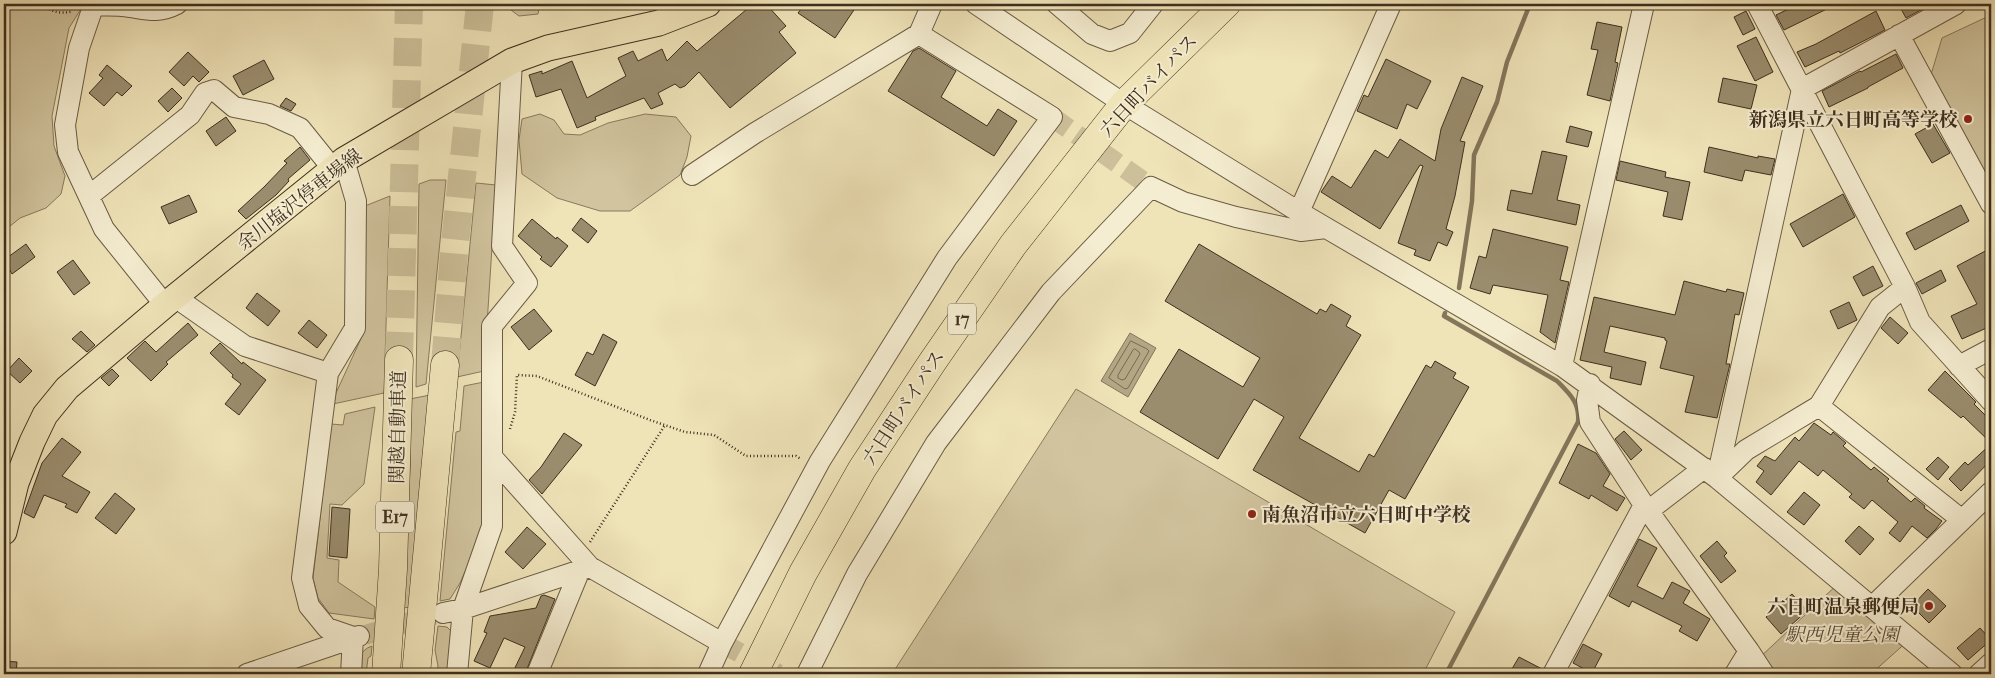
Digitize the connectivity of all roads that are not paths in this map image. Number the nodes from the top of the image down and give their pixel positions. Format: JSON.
{"nodes":[{"id":1,"x":94,"y":4,"type":"edge"},
{"id":2,"x":177,"y":4,"type":"edge"},
{"id":3,"x":708,"y":4,"type":"edge"},
{"id":4,"x":932,"y":4,"type":"edge"},
{"id":5,"x":976,"y":4,"type":"edge"},
{"id":6,"x":1057,"y":4,"type":"edge"},
{"id":7,"x":1153,"y":4,"type":"edge"},
{"id":8,"x":1226,"y":4,"type":"edge"},
{"id":9,"x":1392,"y":4,"type":"edge"},
{"id":10,"x":1644,"y":4,"type":"edge"},
{"id":11,"x":1757,"y":4,"type":"edge"},
{"id":12,"x":1956,"y":4,"type":"edge"},
{"id":13,"x":918,"y":34,"type":"junction"},
{"id":14,"x":1899,"y":35,"type":"junction"},
{"id":15,"x":512,"y":61,"type":"junction"},
{"id":16,"x":1802,"y":89,"type":"junction"},
{"id":17,"x":1124,"y":104,"type":"junction"},
{"id":18,"x":339,"y":165,"type":"junction"},
{"id":19,"x":692,"y":175,"type":"dead end"},
{"id":20,"x":89,"y":196,"type":"junction"},
{"id":21,"x":1991,"y":204,"type":"edge"},
{"id":22,"x":1299,"y":212,"type":"junction"},
{"id":23,"x":1326,"y":228,"type":"junction"},
{"id":24,"x":1905,"y":287,"type":"junction"},
{"id":25,"x":170,"y":301,"type":"junction"},
{"id":26,"x":1991,"y":349,"type":"edge"},
{"id":27,"x":399,"y":360,"type":"tunnel mouth"},
{"id":28,"x":445,"y":366,"type":"tunnel mouth"},
{"id":29,"x":1562,"y":366,"type":"junction"},
{"id":30,"x":1959,"y":366,"type":"junction"},
{"id":31,"x":328,"y":373,"type":"junction"},
{"id":32,"x":1590,"y":384,"type":"junction"},
{"id":33,"x":1991,"y":401,"type":"edge"},
{"id":34,"x":1819,"y":406,"type":"junction"},
{"id":35,"x":493,"y":458,"type":"junction"},
{"id":36,"x":1710,"y":473,"type":"junction"},
{"id":37,"x":10,"y":478,"type":"edge"},
{"id":38,"x":1991,"y":492,"type":"edge"},
{"id":39,"x":1646,"y":508,"type":"junction"},
{"id":40,"x":1962,"y":520,"type":"junction"},
{"id":41,"x":4,"y":532,"type":"edge"},
{"id":42,"x":583,"y":565,"type":"junction"},
{"id":43,"x":1872,"y":607,"type":"junction"},
{"id":44,"x":462,"y":609,"type":"junction"},
{"id":45,"x":443,"y":613,"type":"tunnel mouth"},
{"id":46,"x":359,"y":636,"type":"junction"},
{"id":47,"x":722,"y":643,"type":"junction"},
{"id":48,"x":1749,"y":651,"type":"junction"},
{"id":49,"x":1991,"y":663,"type":"edge"},
{"id":50,"x":247,"y":674,"type":"edge"},
{"id":51,"x":351,"y":674,"type":"edge"},
{"id":52,"x":386,"y":674,"type":"edge"},
{"id":53,"x":416,"y":674,"type":"edge"},
{"id":54,"x":457,"y":674,"type":"edge"},
{"id":55,"x":537,"y":674,"type":"edge"},
{"id":56,"x":708,"y":674,"type":"edge"},
{"id":57,"x":753,"y":674,"type":"edge"},
{"id":58,"x":807,"y":674,"type":"edge"},
{"id":59,"x":1553,"y":674,"type":"edge"},
{"id":60,"x":1735,"y":674,"type":"edge"},
{"id":61,"x":1764,"y":674,"type":"edge"},
{"id":62,"x":1952,"y":674,"type":"edge"},
{"id":63,"x":1979,"y":674,"type":"edge"}],
"edges":[{"from":1,"to":2,"type":"street"},
{"from":1,"to":20,"type":"street"},
{"from":3,"to":15,"type":"main road","name":"余川塩沢停車場線"},
{"from":4,"to":13,"type":"street"},
{"from":5,"to":17,"type":"street"},
{"from":6,"to":7,"type":"street"},
{"from":8,"to":17,"type":"highway","name":"六日町バイパス","number":"17"},
{"from":9,"to":22,"type":"street"},
{"from":10,"to":29,"type":"street"},
{"from":11,"to":16,"type":"street"},
{"from":12,"to":14,"type":"street"},
{"from":13,"to":19,"type":"street"},
{"from":13,"to":47,"type":"street"},
{"from":14,"to":16,"type":"street"},
{"from":14,"to":21,"type":"street"},
{"from":15,"to":18,"type":"main road","name":"余川塩沢停車場線"},
{"from":15,"to":35,"type":"street"},
{"from":16,"to":24,"type":"street"},
{"from":16,"to":36,"type":"street"},
{"from":17,"to":22,"type":"street"},
{"from":17,"to":57,"type":"highway","name":"六日町バイパス","number":"17"},
{"from":18,"to":20,"type":"street"},
{"from":18,"to":25,"type":"main road","name":"余川塩沢停車場線"},
{"from":18,"to":31,"type":"street"},
{"from":20,"to":25,"type":"street"},
{"from":22,"to":23,"type":"street"},
{"from":23,"to":29,"type":"street"},
{"from":23,"to":58,"type":"street"},
{"from":24,"to":30,"type":"street"},
{"from":24,"to":34,"type":"street"},
{"from":25,"to":31,"type":"street"},
{"from":25,"to":37,"type":"main road","name":"余川塩沢停車場線"},
{"from":26,"to":30,"type":"street"},
{"from":27,"to":52,"type":"highway","name":"関越自動車道","number":"E17"},
{"from":28,"to":53,"type":"highway","name":"関越自動車道","number":"E17"},
{"from":29,"to":32,"type":"street"},
{"from":30,"to":33,"type":"street"},
{"from":31,"to":46,"type":"street"},
{"from":32,"to":36,"type":"street"},
{"from":32,"to":39,"type":"street"},
{"from":34,"to":36,"type":"street"},
{"from":34,"to":40,"type":"street"},
{"from":35,"to":42,"type":"street"},
{"from":35,"to":44,"type":"street"},
{"from":36,"to":39,"type":"street"},
{"from":36,"to":43,"type":"street"},
{"from":37,"to":41,"type":"main road","name":"余川塩沢停車場線"},
{"from":38,"to":40,"type":"street"},
{"from":39,"to":48,"type":"street"},
{"from":39,"to":59,"type":"street"},
{"from":40,"to":43,"type":"street"},
{"from":42,"to":44,"type":"street"},
{"from":42,"to":47,"type":"street"},
{"from":42,"to":55,"type":"street"},
{"from":43,"to":62,"type":"street"},
{"from":44,"to":45,"type":"street"},
{"from":44,"to":54,"type":"street"},
{"from":46,"to":50,"type":"street"},
{"from":46,"to":51,"type":"street"},
{"from":47,"to":56,"type":"street"},
{"from":48,"to":60,"type":"street"},
{"from":48,"to":61,"type":"street"},
{"from":49,"to":63,"type":"street"}]}
